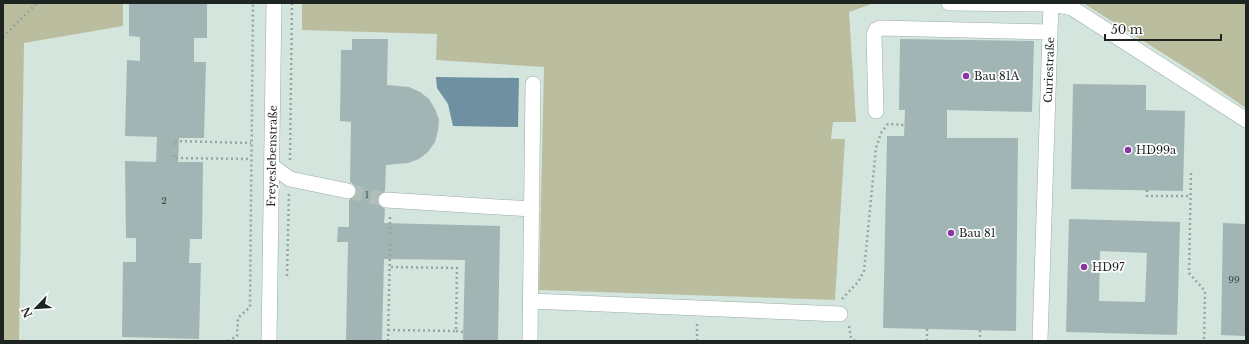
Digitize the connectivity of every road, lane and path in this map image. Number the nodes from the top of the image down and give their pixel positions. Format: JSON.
{"nodes":[{"id":1,"x":37,"y":3,"type":"edge"},
{"id":2,"x":253,"y":3,"type":"edge"},
{"id":3,"x":274,"y":3,"type":"edge"},
{"id":4,"x":949,"y":3,"type":"edge"},
{"id":5,"x":1051,"y":4,"type":"edge"},
{"id":6,"x":1050,"y":32,"type":"junction"},
{"id":7,"x":3,"y":37,"type":"edge"},
{"id":8,"x":533,"y":84,"type":"dead end"},
{"id":9,"x":876,"y":111,"type":"dead end"},
{"id":10,"x":1246,"y":120,"type":"edge"},
{"id":11,"x":905,"y":125,"type":"dead end"},
{"id":12,"x":251,"y":143,"type":"junction"},
{"id":13,"x":174,"y":146,"type":"dead end"},
{"id":14,"x":174,"y":155,"type":"dead end"},
{"id":15,"x":251,"y":159,"type":"junction"},
{"id":16,"x":272,"y":166,"type":"junction"},
{"id":17,"x":1191,"y":173,"type":"dead end"},
{"id":18,"x":1147,"y":190,"type":"dead end"},
{"id":19,"x":348,"y":191,"type":"tunnel mouth"},
{"id":20,"x":1189,"y":196,"type":"junction"},
{"id":21,"x":388,"y":200,"type":"joint"},
{"id":22,"x":532,"y":209,"type":"junction"},
{"id":23,"x":390,"y":234,"type":"dead end"},
{"id":24,"x":390,"y":244,"type":"dead end"},
{"id":25,"x":389,"y":267,"type":"junction"},
{"id":26,"x":531,"y":302,"type":"junction"},
{"id":27,"x":697,"y":309,"type":"junction"},
{"id":28,"x":840,"y":314,"type":"joint"},
{"id":29,"x":927,"y":329,"type":"dead end"},
{"id":30,"x":388,"y":330,"type":"junction"},
{"id":31,"x":980,"y":330,"type":"dead end"},
{"id":32,"x":456,"y":332,"type":"junction"},
{"id":33,"x":463,"y":332,"type":"dead end"},
{"id":34,"x":237,"y":336,"type":"junction"},
{"id":35,"x":228,"y":341,"type":"edge"},
{"id":36,"x":234,"y":341,"type":"edge"},
{"id":37,"x":269,"y":341,"type":"edge"},
{"id":38,"x":388,"y":341,"type":"edge"},
{"id":39,"x":530,"y":341,"type":"edge"},
{"id":40,"x":697,"y":341,"type":"edge"},
{"id":41,"x":927,"y":341,"type":"edge"},
{"id":42,"x":980,"y":341,"type":"edge"},
{"id":43,"x":1040,"y":341,"type":"edge"},
{"id":44,"x":1204,"y":341,"type":"edge"}],
"edges":[{"from":1,"to":7,"type":"path"},
{"from":2,"to":12,"type":"path"},
{"from":3,"to":16,"type":"street","name":"Freyeslebenstraße"},
{"from":4,"to":5,"type":"street"},
{"from":5,"to":6,"type":"street"},
{"from":5,"to":10,"type":"street"},
{"from":6,"to":9,"type":"street","name":"Curiestraße"},
{"from":6,"to":43,"type":"street","name":"Curiestraße"},
{"from":8,"to":22,"type":"street"},
{"from":11,"to":28,"type":"path"},
{"from":12,"to":13,"type":"path"},
{"from":12,"to":15,"type":"path"},
{"from":14,"to":15,"type":"path"},
{"from":15,"to":34,"type":"path"},
{"from":16,"to":19,"type":"street"},
{"from":16,"to":37,"type":"street","name":"Freyeslebenstraße"},
{"from":17,"to":20,"type":"path"},
{"from":18,"to":20,"type":"path"},
{"from":20,"to":44,"type":"path"},
{"from":21,"to":22,"type":"street"},
{"from":21,"to":23,"type":"path"},
{"from":22,"to":26,"type":"street"},
{"from":24,"to":25,"type":"path"},
{"from":25,"to":30,"type":"path"},
{"from":25,"to":32,"type":"path"},
{"from":26,"to":27,"type":"street"},
{"from":26,"to":39,"type":"street"},
{"from":27,"to":28,"type":"street"},
{"from":27,"to":40,"type":"path"},
{"from":29,"to":41,"type":"path"},
{"from":30,"to":32,"type":"path"},
{"from":30,"to":38,"type":"path"},
{"from":31,"to":42,"type":"path"},
{"from":32,"to":33,"type":"path"},
{"from":34,"to":35,"type":"path"},
{"from":34,"to":36,"type":"path"}]}
